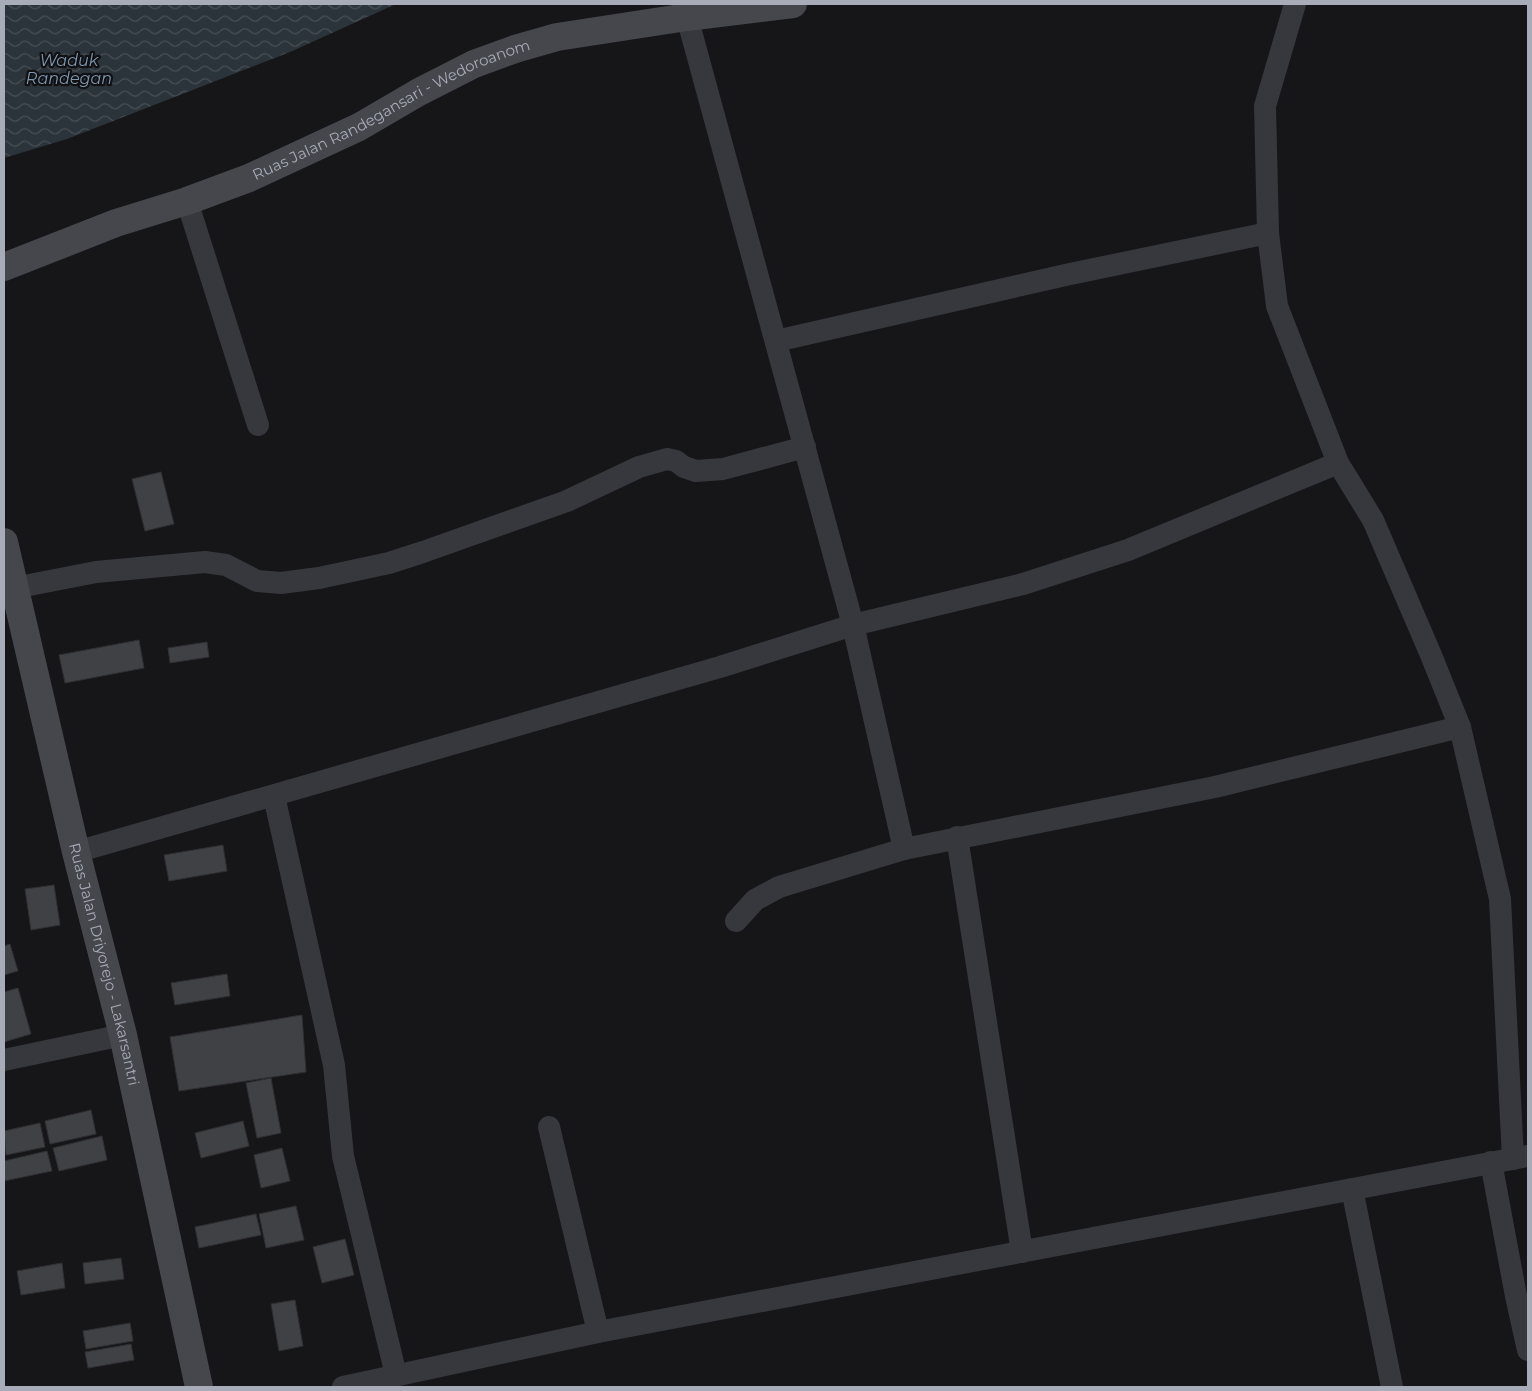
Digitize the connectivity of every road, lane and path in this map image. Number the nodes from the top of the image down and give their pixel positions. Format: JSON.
{"nodes":[{"id":1,"x":793,"y":4,"type":"edge"},
{"id":2,"x":1295,"y":4,"type":"edge"},
{"id":3,"x":687,"y":17,"type":"junction"},
{"id":4,"x":187,"y":201,"type":"junction"},
{"id":5,"x":1268,"y":233,"type":"junction"},
{"id":6,"x":4,"y":267,"type":"edge"},
{"id":7,"x":776,"y":341,"type":"junction"},
{"id":8,"x":258,"y":425,"type":"dead end"},
{"id":9,"x":805,"y":447,"type":"junction"},
{"id":10,"x":1338,"y":463,"type":"junction"},
{"id":11,"x":4,"y":542,"type":"edge"},
{"id":12,"x":14,"y":588,"type":"junction"},
{"id":13,"x":854,"y":625,"type":"junction"},
{"id":14,"x":1460,"y":727,"type":"junction"},
{"id":15,"x":274,"y":796,"type":"junction"},
{"id":16,"x":957,"y":837,"type":"junction"},
{"id":17,"x":904,"y":849,"type":"junction"},
{"id":18,"x":76,"y":852,"type":"junction"},
{"id":19,"x":736,"y":921,"type":"dead end"},
{"id":20,"x":123,"y":1035,"type":"junction"},
{"id":21,"x":4,"y":1060,"type":"edge"},
{"id":22,"x":549,"y":1128,"type":"dead end"},
{"id":23,"x":1511,"y":1159,"type":"edge"},
{"id":24,"x":1352,"y":1188,"type":"junction"},
{"id":25,"x":1022,"y":1252,"type":"junction"},
{"id":26,"x":598,"y":1332,"type":"junction"},
{"id":27,"x":1528,"y":1350,"type":"edge"},
{"id":28,"x":396,"y":1376,"type":"junction"},
{"id":29,"x":199,"y":1387,"type":"edge"},
{"id":30,"x":343,"y":1387,"type":"edge"},
{"id":31,"x":1392,"y":1387,"type":"edge"}],
"edges":[{"from":1,"to":3,"type":"main road","name":"Ruas Jalan Randegansari - Wedoroanom"},
{"from":2,"to":5,"type":"street"},
{"from":3,"to":4,"type":"main road","name":"Ruas Jalan Randegansari - Wedoroanom"},
{"from":3,"to":7,"type":"street"},
{"from":4,"to":6,"type":"main road","name":"Ruas Jalan Randegansari - Wedoroanom"},
{"from":4,"to":8,"type":"street"},
{"from":5,"to":7,"type":"street"},
{"from":5,"to":10,"type":"street"},
{"from":7,"to":9,"type":"street"},
{"from":9,"to":12,"type":"street"},
{"from":9,"to":13,"type":"street"},
{"from":10,"to":13,"type":"street"},
{"from":10,"to":14,"type":"street"},
{"from":11,"to":12,"type":"main road","name":"Ruas Jalan Driyorejo - Lakarsantri"},
{"from":12,"to":18,"type":"main road","name":"Ruas Jalan Driyorejo - Lakarsantri"},
{"from":13,"to":15,"type":"street"},
{"from":13,"to":17,"type":"street"},
{"from":14,"to":16,"type":"street"},
{"from":14,"to":23,"type":"street"},
{"from":15,"to":18,"type":"street"},
{"from":15,"to":28,"type":"street"},
{"from":16,"to":17,"type":"street"},
{"from":16,"to":25,"type":"street"},
{"from":17,"to":19,"type":"street"},
{"from":18,"to":20,"type":"main road","name":"Ruas Jalan Driyorejo - Lakarsantri"},
{"from":20,"to":21,"type":"street"},
{"from":20,"to":29,"type":"main road","name":"Ruas Jalan Driyorejo - Lakarsantri"},
{"from":22,"to":26,"type":"street"},
{"from":23,"to":24,"type":"street"},
{"from":23,"to":27,"type":"street"},
{"from":24,"to":25,"type":"street"},
{"from":24,"to":31,"type":"street"},
{"from":25,"to":26,"type":"street"},
{"from":26,"to":28,"type":"street"},
{"from":28,"to":30,"type":"street"}]}
